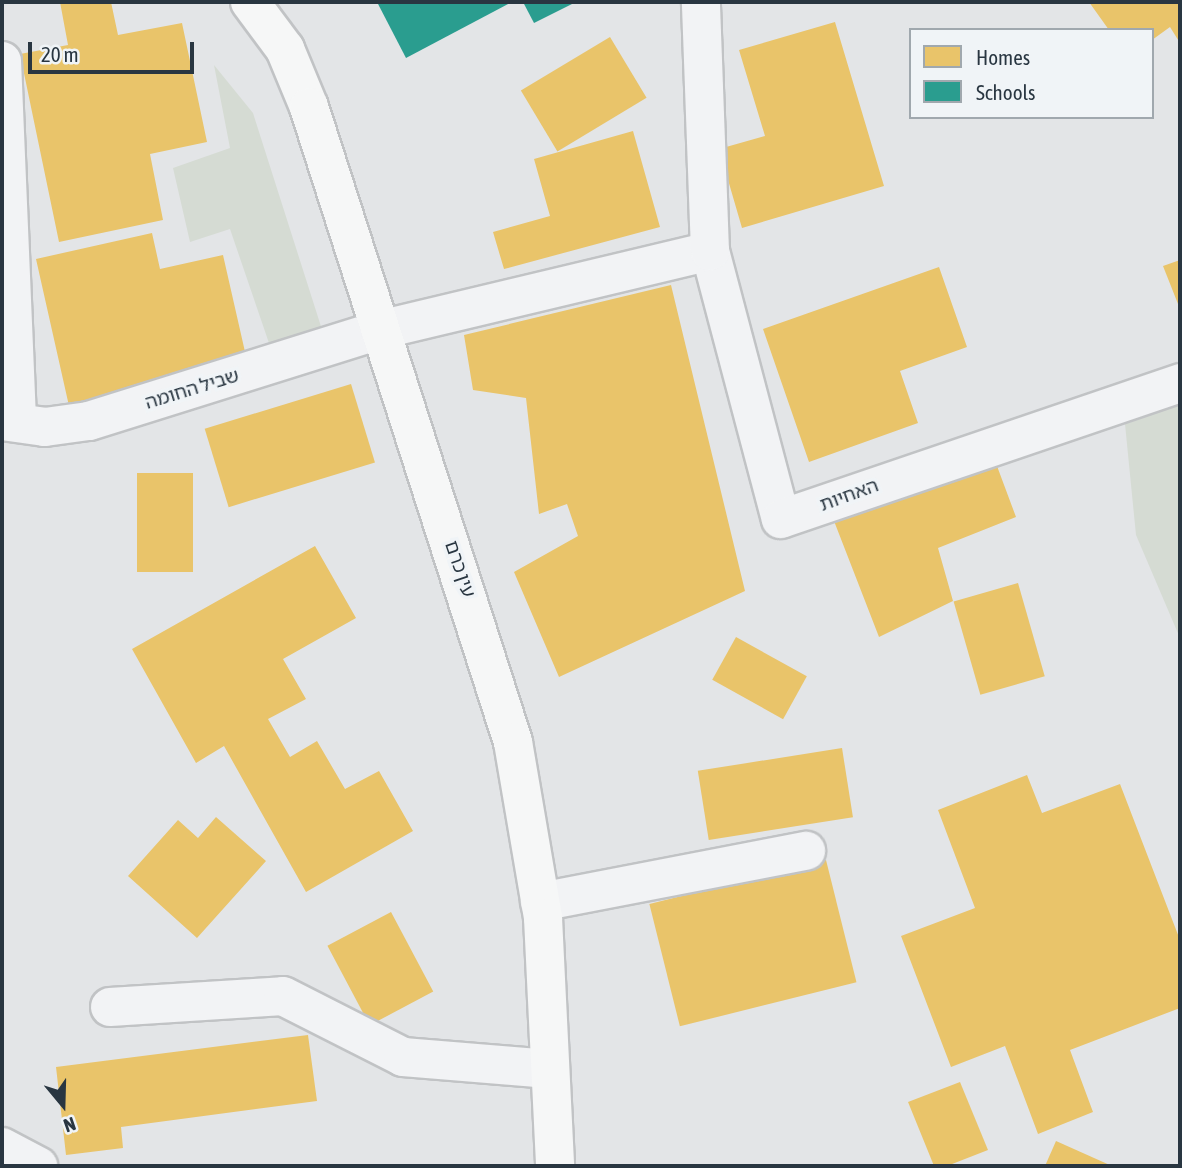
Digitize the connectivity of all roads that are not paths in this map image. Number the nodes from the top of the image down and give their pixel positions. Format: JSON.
{"nodes":[{"id":1,"x":250,"y":2,"type":"edge"},
{"id":2,"x":701,"y":2,"type":"edge"},
{"id":3,"x":2,"y":61,"type":"edge"},
{"id":4,"x":710,"y":251,"type":"junction"},
{"id":5,"x":379,"y":330,"type":"junction"},
{"id":6,"x":1180,"y":383,"type":"edge"},
{"id":7,"x":9,"y":421,"type":"edge"},
{"id":8,"x":806,"y":850,"type":"dead end"},
{"id":9,"x":540,"y":902,"type":"junction"},
{"id":10,"x":110,"y":1007,"type":"dead end"},
{"id":11,"x":550,"y":1069,"type":"junction"},
{"id":12,"x":2,"y":1147,"type":"edge"},
{"id":13,"x":38,"y":1166,"type":"edge"},
{"id":14,"x":554,"y":1166,"type":"edge"}],
"edges":[{"from":1,"to":5,"type":"main road","name":"עין כרם"},
{"from":2,"to":4,"type":"street","name":"האחיות"},
{"from":3,"to":7,"type":"street"},
{"from":4,"to":5,"type":"street"},
{"from":4,"to":6,"type":"street","name":"האחיות"},
{"from":5,"to":7,"type":"street","name":"שביל החומה"},
{"from":5,"to":9,"type":"main road","name":"עין כרם"},
{"from":8,"to":9,"type":"street"},
{"from":9,"to":11,"type":"main road","name":"עין כרם"},
{"from":10,"to":11,"type":"street"},
{"from":11,"to":14,"type":"main road","name":"עין כרם"},
{"from":12,"to":13,"type":"street"}]}
